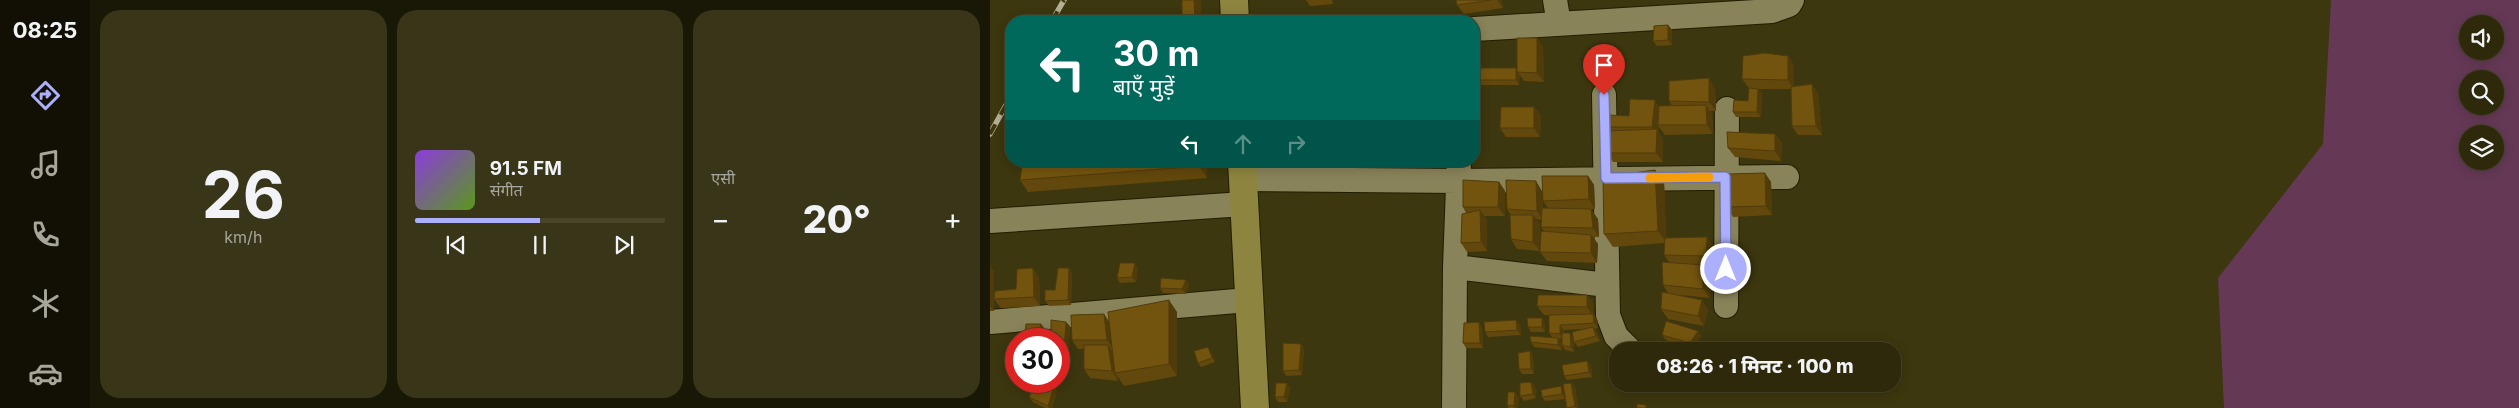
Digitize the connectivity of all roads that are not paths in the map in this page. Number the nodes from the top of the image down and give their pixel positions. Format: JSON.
{"nodes":[{"id":1,"x":1234,"y":0,"type":"edge"},
{"id":2,"x":1555,"y":0,"type":"edge"},
{"id":3,"x":1792,"y":0,"type":"edge"},
{"id":4,"x":1675,"y":8,"type":"edge"},
{"id":5,"x":1235,"y":15,"type":"edge"},
{"id":6,"x":1559,"y":24,"type":"junction"},
{"id":7,"x":1480,"y":29,"type":"edge"},
{"id":8,"x":1604,"y":95,"type":"dead end"},
{"id":9,"x":1727,"y":109,"type":"dead end"},
{"id":10,"x":1459,"y":171,"type":"edge"},
{"id":11,"x":1725,"y":177,"type":"junction"},
{"id":12,"x":1787,"y":177,"type":"dead end"},
{"id":13,"x":1606,"y":178,"type":"junction"},
{"id":14,"x":1243,"y":181,"type":"edge"},
{"id":15,"x":990,"y":221,"type":"edge"},
{"id":16,"x":1455,"y":268,"type":"junction"},
{"id":17,"x":1607,"y":285,"type":"junction"},
{"id":18,"x":1248,"y":300,"type":"junction"},
{"id":19,"x":1726,"y":306,"type":"dead end"},
{"id":20,"x":990,"y":322,"type":"edge"},
{"id":21,"x":1622,"y":342,"type":"edge"},
{"id":22,"x":1255,"y":408,"type":"edge"},
{"id":23,"x":1454,"y":408,"type":"edge"}],
"edges":[{"from":1,"to":5,"type":"main road"},
{"from":2,"to":6,"type":"street"},
{"from":3,"to":4,"type":"street"},
{"from":4,"to":6,"type":"street"},
{"from":6,"to":7,"type":"street"},
{"from":8,"to":13,"type":"street"},
{"from":9,"to":11,"type":"street"},
{"from":10,"to":13,"type":"street"},
{"from":10,"to":14,"type":"street"},
{"from":10,"to":16,"type":"street"},
{"from":11,"to":12,"type":"street"},
{"from":11,"to":13,"type":"street"},
{"from":11,"to":19,"type":"street"},
{"from":13,"to":17,"type":"street"},
{"from":14,"to":15,"type":"street"},
{"from":14,"to":18,"type":"main road"},
{"from":16,"to":17,"type":"street"},
{"from":16,"to":23,"type":"street"},
{"from":17,"to":21,"type":"street"},
{"from":18,"to":20,"type":"street"},
{"from":18,"to":22,"type":"main road"}]}
